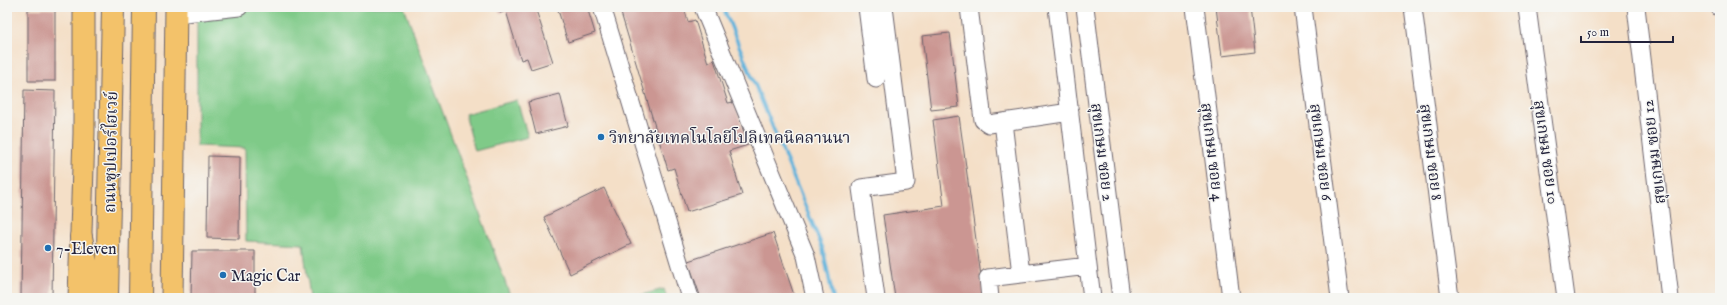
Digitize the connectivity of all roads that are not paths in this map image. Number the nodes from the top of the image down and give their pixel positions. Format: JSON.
{"nodes":[{"id":1,"x":84,"y":7,"type":"edge"},
{"id":2,"x":113,"y":7,"type":"edge"},
{"id":3,"x":144,"y":7,"type":"edge"},
{"id":4,"x":239,"y":7,"type":"edge"},
{"id":5,"x":602,"y":7,"type":"edge"},
{"id":6,"x":704,"y":7,"type":"edge"},
{"id":7,"x":868,"y":7,"type":"edge"},
{"id":8,"x":884,"y":7,"type":"edge"},
{"id":9,"x":969,"y":7,"type":"edge"},
{"id":10,"x":1057,"y":7,"type":"edge"},
{"id":11,"x":1085,"y":7,"type":"edge"},
{"id":12,"x":1195,"y":7,"type":"edge"},
{"id":13,"x":1303,"y":7,"type":"edge"},
{"id":14,"x":1413,"y":7,"type":"edge"},
{"id":15,"x":1527,"y":7,"type":"edge"},
{"id":16,"x":1636,"y":7,"type":"edge"},
{"id":17,"x":176,"y":11,"type":"edge"},
{"id":18,"x":876,"y":79,"type":"dead end"},
{"id":19,"x":1070,"y":112,"type":"junction"},
{"id":20,"x":1003,"y":122,"type":"junction"},
{"id":21,"x":81,"y":237,"type":"junction"},
{"id":22,"x":1088,"y":266,"type":"junction"},
{"id":23,"x":1022,"y":274,"type":"junction"},
{"id":24,"x":141,"y":293,"type":"edge"},
{"id":25,"x":79,"y":298,"type":"edge"},
{"id":26,"x":93,"y":298,"type":"edge"},
{"id":27,"x":107,"y":298,"type":"edge"},
{"id":28,"x":172,"y":298,"type":"edge"},
{"id":29,"x":690,"y":298,"type":"edge"},
{"id":30,"x":815,"y":298,"type":"edge"},
{"id":31,"x":876,"y":298,"type":"edge"},
{"id":32,"x":990,"y":298,"type":"edge"},
{"id":33,"x":1092,"y":298,"type":"edge"},
{"id":34,"x":1121,"y":298,"type":"edge"},
{"id":35,"x":1232,"y":298,"type":"edge"},
{"id":36,"x":1340,"y":298,"type":"edge"},
{"id":37,"x":1450,"y":298,"type":"edge"},
{"id":38,"x":1566,"y":298,"type":"edge"},
{"id":39,"x":1670,"y":298,"type":"edge"}],
"edges":[{"from":1,"to":21,"type":"main road"},
{"from":2,"to":27,"type":"highway","name":"ถนนซุปเปอร์ไฮเวย์"},
{"from":3,"to":24,"type":"highway","name":"ถนนซุปเปอร์ไฮเวย์"},
{"from":4,"to":17,"type":"street"},
{"from":5,"to":29,"type":"street"},
{"from":6,"to":30,"type":"street"},
{"from":7,"to":18,"type":"street"},
{"from":8,"to":31,"type":"street"},
{"from":9,"to":20,"type":"street"},
{"from":10,"to":19,"type":"street"},
{"from":11,"to":34,"type":"street","name":"สุขเกษม ซอย 2"},
{"from":12,"to":35,"type":"street","name":"สุขเกษม ซอย 4"},
{"from":13,"to":36,"type":"street","name":"สุขเกษม ซอย 6"},
{"from":14,"to":37,"type":"street","name":"สุขเกษม ซอย 8"},
{"from":15,"to":38,"type":"street","name":"สุขเกษม ซอย 10"},
{"from":16,"to":39,"type":"street","name":"สุขเกษม ซอย 12"},
{"from":17,"to":28,"type":"main road"},
{"from":19,"to":20,"type":"street"},
{"from":19,"to":22,"type":"street"},
{"from":20,"to":23,"type":"street"},
{"from":21,"to":25,"type":"main road"},
{"from":21,"to":26,"type":"highway"},
{"from":22,"to":23,"type":"street"},
{"from":22,"to":33,"type":"street"},
{"from":23,"to":32,"type":"street"}]}
